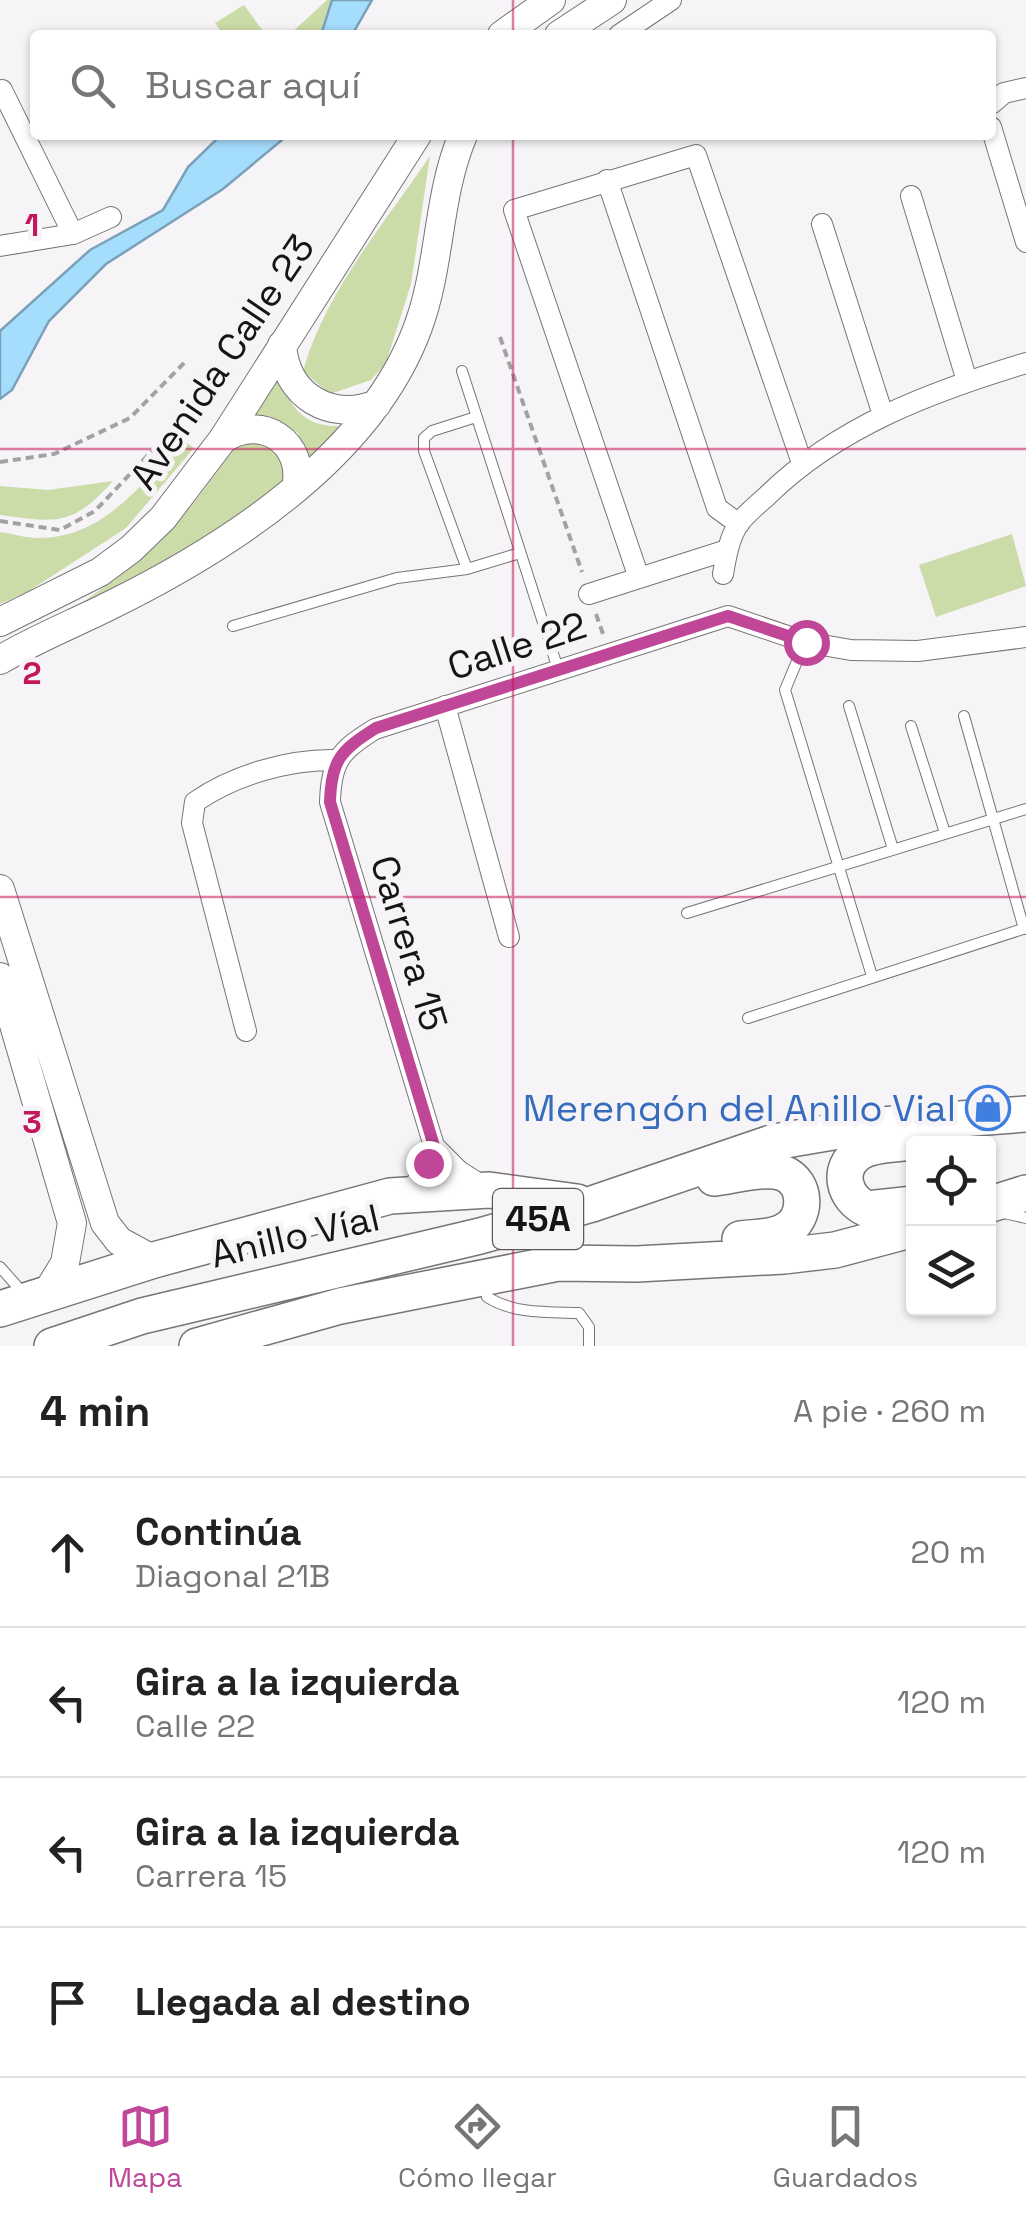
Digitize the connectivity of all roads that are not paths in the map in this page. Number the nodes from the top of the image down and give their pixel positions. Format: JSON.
{"nodes":[{"id":1,"x":551,"y":0,"type":"edge"},
{"id":2,"x":612,"y":0,"type":"edge"},
{"id":3,"x":671,"y":0,"type":"edge"},
{"id":4,"x":509,"y":30,"type":"edge"},
{"id":5,"x":567,"y":30,"type":"edge"},
{"id":6,"x":626,"y":30,"type":"edge"},
{"id":7,"x":1026,"y":88,"type":"edge"},
{"id":8,"x":2,"y":90,"type":"edge"},
{"id":9,"x":996,"y":100,"type":"edge"},
{"id":10,"x":414,"y":140,"type":"edge"},
{"id":11,"x":463,"y":140,"type":"edge"},
{"id":12,"x":995,"y":140,"type":"edge"},
{"id":13,"x":608,"y":180,"type":"junction"},
{"id":14,"x":911,"y":196,"type":"dead end"},
{"id":15,"x":111,"y":217,"type":"dead end"},
{"id":16,"x":822,"y":224,"type":"dead end"},
{"id":17,"x":73,"y":234,"type":"junction"},
{"id":18,"x":1026,"y":242,"type":"edge"},
{"id":19,"x":0,"y":246,"type":"edge"},
{"id":20,"x":282,"y":345,"type":"junction"},
{"id":21,"x":1026,"y":363,"type":"edge"},
{"id":22,"x":462,"y":370,"type":"dead end"},
{"id":23,"x":968,"y":380,"type":"junction"},
{"id":24,"x":377,"y":404,"type":"junction"},
{"id":25,"x":883,"y":415,"type":"junction"},
{"id":26,"x":476,"y":417,"type":"junction"},
{"id":27,"x":223,"y":439,"type":"junction"},
{"id":28,"x":802,"y":463,"type":"junction"},
{"id":29,"x":296,"y":488,"type":"junction"},
{"id":30,"x":739,"y":524,"type":"junction"},
{"id":31,"x":727,"y":550,"type":"junction"},
{"id":32,"x":520,"y":553,"type":"junction"},
{"id":33,"x":468,"y":569,"type":"junction"},
{"id":34,"x":723,"y":574,"type":"dead end"},
{"id":35,"x":639,"y":578,"type":"junction"},
{"id":36,"x":589,"y":594,"type":"road end"},
{"id":37,"x":0,"y":622,"type":"edge"},
{"id":38,"x":232,"y":626,"type":"dead end"},
{"id":39,"x":1026,"y":637,"type":"edge"},
{"id":40,"x":806,"y":642,"type":"junction"},
{"id":41,"x":0,"y":660,"type":"edge"},
{"id":42,"x":558,"y":670,"type":"junction"},
{"id":43,"x":445,"y":706,"type":"junction"},
{"id":44,"x":849,"y":706,"type":"dead end"},
{"id":45,"x":964,"y":716,"type":"dead end"},
{"id":46,"x":912,"y":726,"type":"dead end"},
{"id":47,"x":336,"y":760,"type":"junction"},
{"id":48,"x":1026,"y":809,"type":"edge"},
{"id":49,"x":992,"y":819,"type":"junction"},
{"id":50,"x":946,"y":834,"type":"junction"},
{"id":51,"x":893,"y":849,"type":"junction"},
{"id":52,"x":839,"y":864,"type":"junction"},
{"id":53,"x":0,"y":889,"type":"edge"},
{"id":54,"x":687,"y":913,"type":"dead end"},
{"id":55,"x":1025,"y":928,"type":"edge"},
{"id":56,"x":509,"y":937,"type":"dead end"},
{"id":57,"x":872,"y":976,"type":"junction"},
{"id":58,"x":0,"y":977,"type":"edge"},
{"id":59,"x":748,"y":1018,"type":"dead end"},
{"id":60,"x":246,"y":1030,"type":"dead end"},
{"id":61,"x":1026,"y":1116,"type":"edge"},
{"id":62,"x":946,"y":1136,"type":"edge"},
{"id":63,"x":906,"y":1142,"type":"edge"},
{"id":64,"x":434,"y":1146,"type":"junction"},
{"id":65,"x":489,"y":1190,"type":"junction"},
{"id":66,"x":1026,"y":1190,"type":"edge"},
{"id":67,"x":996,"y":1192,"type":"edge"},
{"id":68,"x":390,"y":1196,"type":"junction"},
{"id":69,"x":608,"y":1199,"type":"junction"},
{"id":70,"x":996,"y":1204,"type":"edge"},
{"id":71,"x":906,"y":1205,"type":"edge"},
{"id":72,"x":996,"y":1210,"type":"edge"},
{"id":73,"x":1026,"y":1218,"type":"edge"},
{"id":74,"x":906,"y":1231,"type":"edge"},
{"id":75,"x":154,"y":1260,"type":"junction"},
{"id":76,"x":637,"y":1264,"type":"junction"},
{"id":77,"x":0,"y":1267,"type":"edge"},
{"id":78,"x":484,"y":1275,"type":"junction"},
{"id":79,"x":25,"y":1299,"type":"edge"},
{"id":80,"x":52,"y":1346,"type":"edge"},
{"id":81,"x":197,"y":1346,"type":"edge"},
{"id":82,"x":590,"y":1346,"type":"edge"}],
"edges":[{"from":1,"to":4,"type":"street"},
{"from":2,"to":5,"type":"street"},
{"from":3,"to":6,"type":"street"},
{"from":7,"to":9,"type":"street"},
{"from":8,"to":17,"type":"street"},
{"from":10,"to":20,"type":"street","name":"Avenida Calle 23"},
{"from":11,"to":24,"type":"street"},
{"from":12,"to":18,"type":"street"},
{"from":13,"to":28,"type":"street"},
{"from":13,"to":30,"type":"street"},
{"from":13,"to":35,"type":"street"},
{"from":14,"to":23,"type":"street"},
{"from":15,"to":17,"type":"street"},
{"from":16,"to":25,"type":"street"},
{"from":17,"to":19,"type":"street"},
{"from":20,"to":24,"type":"street"},
{"from":20,"to":27,"type":"street","name":"Avenida Calle 23"},
{"from":21,"to":23,"type":"street"},
{"from":22,"to":26,"type":"lane"},
{"from":23,"to":25,"type":"street"},
{"from":24,"to":29,"type":"street"},
{"from":25,"to":28,"type":"street"},
{"from":26,"to":32,"type":"lane"},
{"from":26,"to":33,"type":"lane"},
{"from":27,"to":29,"type":"street"},
{"from":27,"to":37,"type":"street","name":"Avenida Calle 23"},
{"from":28,"to":30,"type":"street"},
{"from":29,"to":41,"type":"street"},
{"from":30,"to":31,"type":"street"},
{"from":31,"to":34,"type":"street"},
{"from":31,"to":35,"type":"street"},
{"from":32,"to":33,"type":"lane"},
{"from":32,"to":42,"type":"lane"},
{"from":33,"to":38,"type":"lane"},
{"from":35,"to":36,"type":"street"},
{"from":39,"to":40,"type":"street"},
{"from":40,"to":42,"type":"street","name":"Calle 22"},
{"from":40,"to":52,"type":"lane"},
{"from":42,"to":43,"type":"street","name":"Calle 22"},
{"from":43,"to":47,"type":"street","name":"Calle 22"},
{"from":43,"to":56,"type":"street"},
{"from":44,"to":51,"type":"lane"},
{"from":45,"to":49,"type":"lane"},
{"from":46,"to":50,"type":"lane"},
{"from":47,"to":60,"type":"street"},
{"from":47,"to":64,"type":"street","name":"Carrera 15"},
{"from":48,"to":49,"type":"lane"},
{"from":49,"to":50,"type":"lane"},
{"from":49,"to":55,"type":"lane"},
{"from":50,"to":51,"type":"lane"},
{"from":51,"to":52,"type":"lane"},
{"from":52,"to":54,"type":"lane"},
{"from":52,"to":57,"type":"lane"},
{"from":53,"to":75,"type":"street"},
{"from":55,"to":57,"type":"lane"},
{"from":57,"to":59,"type":"lane"},
{"from":58,"to":79,"type":"street"},
{"from":61,"to":62,"type":"highway"},
{"from":61,"to":69,"type":"highway","name":"Anillo Víal","number":"45A"},
{"from":63,"to":71,"type":"highway"},
{"from":64,"to":65,"type":"street"},
{"from":64,"to":68,"type":"street"},
{"from":65,"to":68,"type":"highway"},
{"from":65,"to":69,"type":"highway"},
{"from":66,"to":67,"type":"highway"},
{"from":66,"to":70,"type":"highway"},
{"from":68,"to":75,"type":"highway"},
{"from":69,"to":76,"type":"highway"},
{"from":69,"to":80,"type":"highway","name":"Anillo Víal","number":"45A"},
{"from":72,"to":73,"type":"lane"},
{"from":74,"to":76,"type":"highway","name":"Anillo Víal","number":"45A"},
{"from":75,"to":79,"type":"highway"},
{"from":76,"to":78,"type":"highway","name":"Anillo Víal","number":"45A"},
{"from":77,"to":79,"type":"lane"},
{"from":78,"to":81,"type":"highway","name":"Anillo Víal","number":"45A"},
{"from":78,"to":82,"type":"lane"}]}
